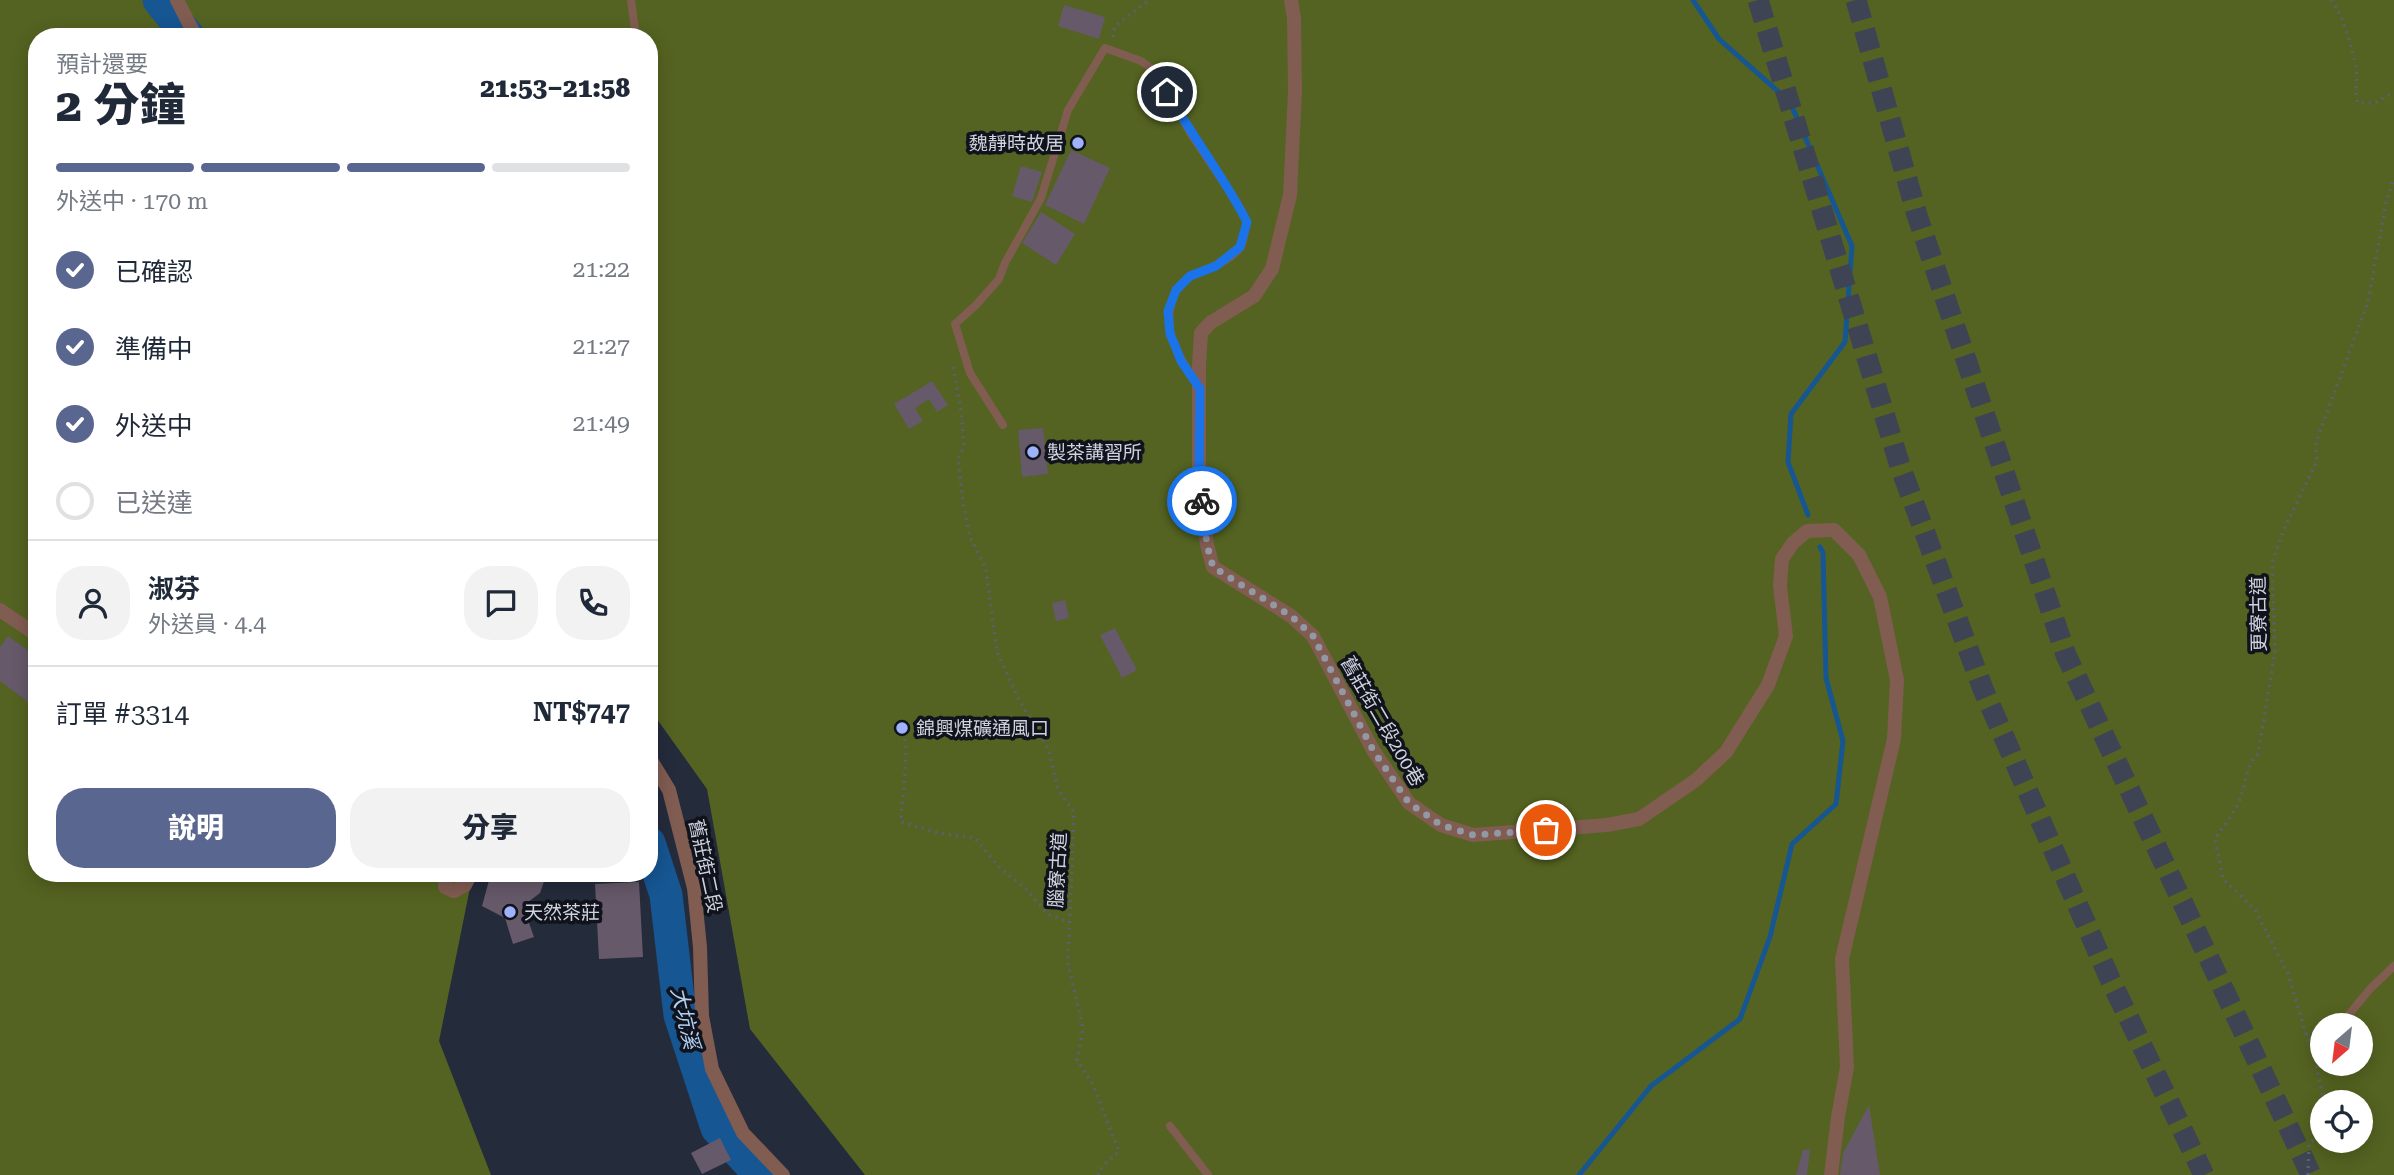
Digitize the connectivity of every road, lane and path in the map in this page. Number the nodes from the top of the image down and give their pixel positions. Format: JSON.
{"nodes":[{"id":1,"x":177,"y":0,"type":"edge"},
{"id":2,"x":631,"y":0,"type":"edge"},
{"id":3,"x":1149,"y":0,"type":"edge"},
{"id":4,"x":1291,"y":0,"type":"edge"},
{"id":5,"x":2331,"y":0,"type":"edge"},
{"id":6,"x":191,"y":28,"type":"edge"},
{"id":7,"x":635,"y":28,"type":"edge"},
{"id":8,"x":1110,"y":50,"type":"junction"},
{"id":9,"x":2394,"y":92,"type":"edge"},
{"id":10,"x":2394,"y":177,"type":"edge"},
{"id":11,"x":952,"y":365,"type":"dead end"},
{"id":12,"x":1200,"y":389,"type":"junction"},
{"id":13,"x":1003,"y":425,"type":"dead end"},
{"id":14,"x":0,"y":610,"type":"edge"},
{"id":15,"x":28,"y":629,"type":"edge"},
{"id":16,"x":904,"y":732,"type":"dead end"},
{"id":17,"x":658,"y":772,"type":"edge"},
{"id":18,"x":445,"y":882,"type":"edge"},
{"id":19,"x":466,"y":882,"type":"edge"},
{"id":20,"x":1068,"y":922,"type":"junction"},
{"id":21,"x":2394,"y":966,"type":"edge"},
{"id":22,"x":2350,"y":1013,"type":"edge"},
{"id":23,"x":2310,"y":1032,"type":"edge"},
{"id":24,"x":2306,"y":1034,"type":"junction"},
{"id":25,"x":2321,"y":1090,"type":"edge"},
{"id":26,"x":1170,"y":1126,"type":"dead end"},
{"id":27,"x":2310,"y":1142,"type":"edge"},
{"id":28,"x":783,"y":1175,"type":"edge"},
{"id":29,"x":1098,"y":1175,"type":"edge"},
{"id":30,"x":1208,"y":1175,"type":"edge"},
{"id":31,"x":1831,"y":1175,"type":"edge"},
{"id":32,"x":2308,"y":1175,"type":"edge"}],
"edges":[{"from":1,"to":6,"type":"street"},
{"from":2,"to":7,"type":"lane"},
{"from":3,"to":8,"type":"path"},
{"from":4,"to":12,"type":"street","name":"舊莊街二段200巷"},
{"from":5,"to":9,"type":"path"},
{"from":8,"to":12,"type":"lane"},
{"from":8,"to":13,"type":"lane"},
{"from":10,"to":24,"type":"path","name":"更寮古道"},
{"from":11,"to":20,"type":"path","name":"腦寮古道"},
{"from":12,"to":31,"type":"street","name":"舊莊街二段200巷"},
{"from":14,"to":15,"type":"street"},
{"from":16,"to":20,"type":"path"},
{"from":17,"to":28,"type":"street","name":"舊莊街二段"},
{"from":18,"to":19,"type":"street"},
{"from":20,"to":29,"type":"path","name":"腦寮古道"},
{"from":21,"to":22,"type":"lane"},
{"from":23,"to":24,"type":"path"},
{"from":24,"to":25,"type":"path","name":"更寮古道"},
{"from":26,"to":30,"type":"lane"},
{"from":27,"to":32,"type":"path"}]}
